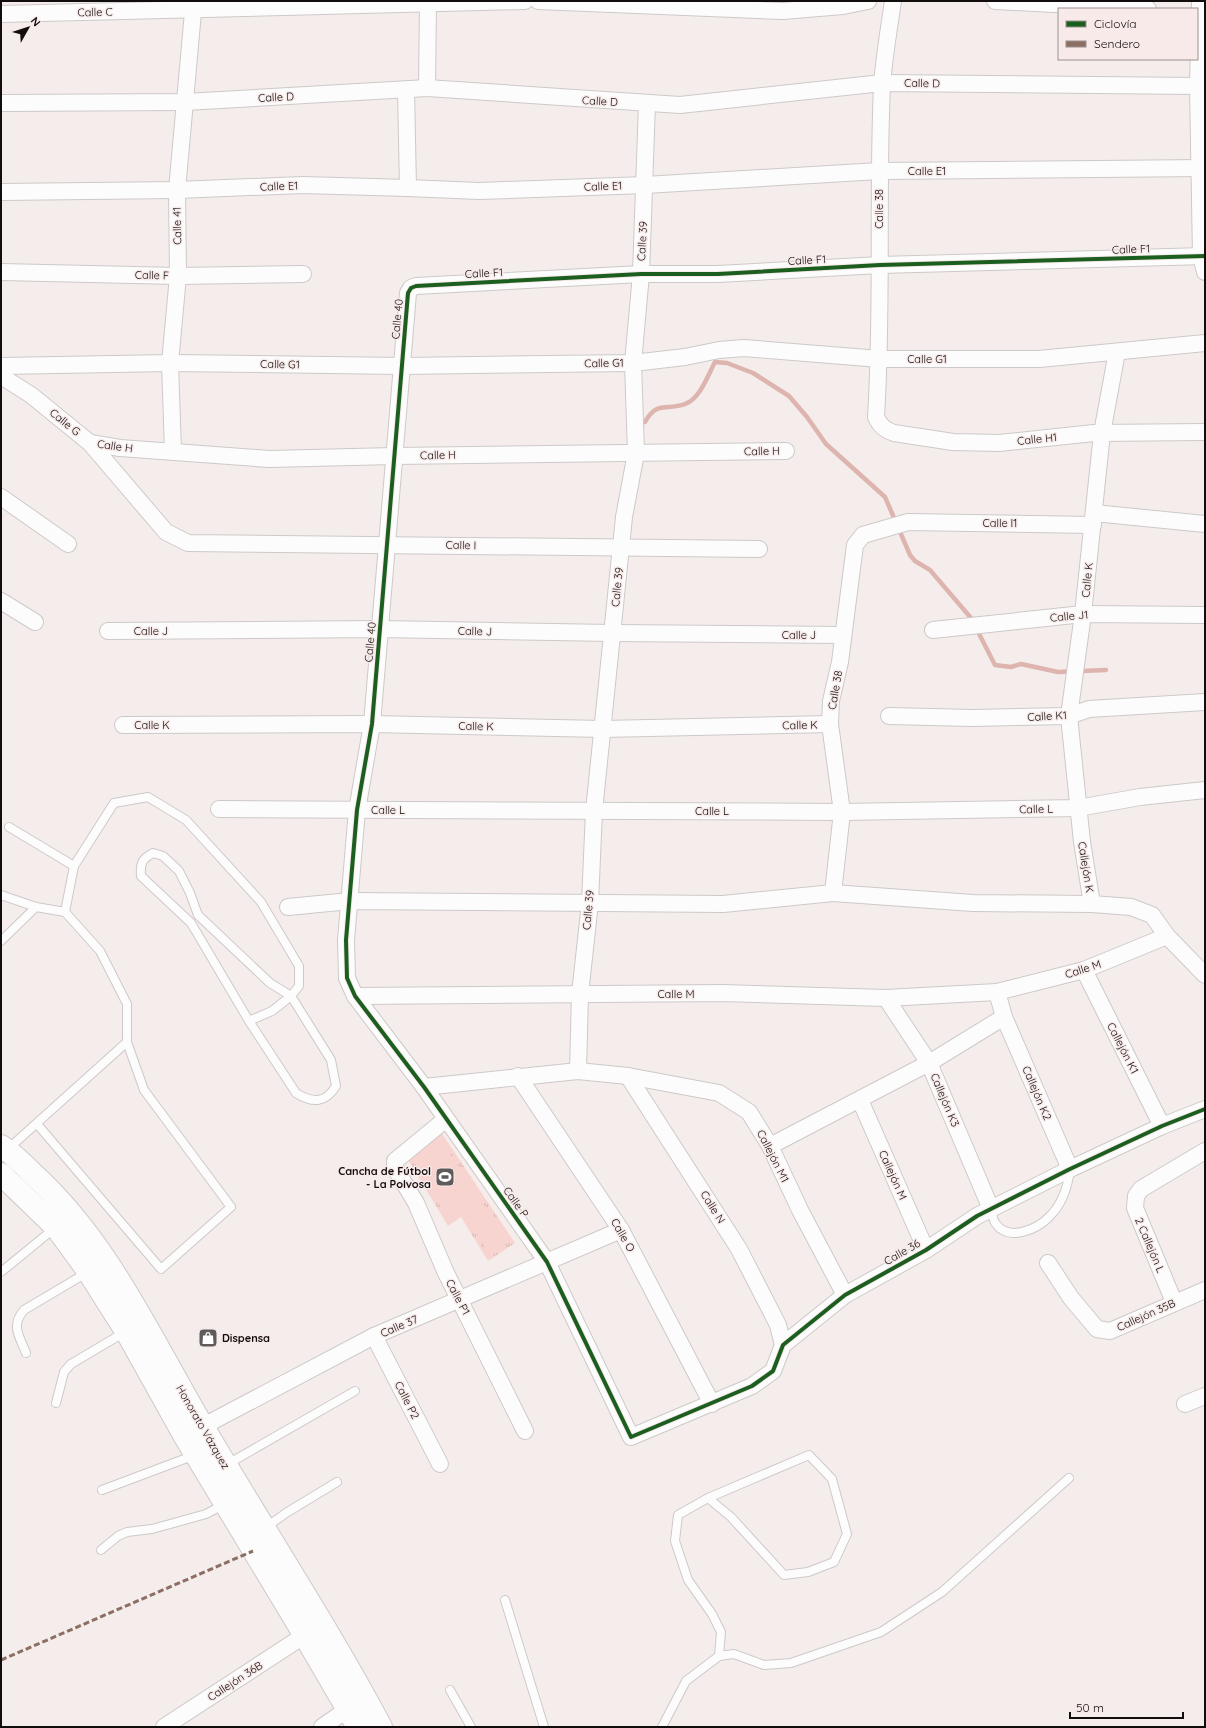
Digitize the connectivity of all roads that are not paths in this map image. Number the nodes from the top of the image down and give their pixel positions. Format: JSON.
{"nodes":[{"id":1,"x":525,"y":1,"type":"edge"},
{"id":2,"x":538,"y":1,"type":"edge"},
{"id":3,"x":868,"y":1,"type":"edge"},
{"id":4,"x":893,"y":1,"type":"edge"},
{"id":5,"x":995,"y":1,"type":"edge"},
{"id":6,"x":428,"y":2,"type":"edge"},
{"id":7,"x":675,"y":4,"type":"edge"},
{"id":8,"x":194,"y":5,"type":"edge"},
{"id":9,"x":1129,"y":8,"type":"edge"},
{"id":10,"x":1200,"y":9,"type":"edge"},
{"id":11,"x":1,"y":14,"type":"edge"},
{"id":12,"x":1200,"y":77,"type":"edge"},
{"id":13,"x":882,"y":83,"type":"junction"},
{"id":14,"x":427,"y":88,"type":"junction"},
{"id":15,"x":406,"y":90,"type":"junction"},
{"id":16,"x":185,"y":102,"type":"junction"},
{"id":17,"x":1,"y":103,"type":"edge"},
{"id":18,"x":647,"y":103,"type":"junction"},
{"id":19,"x":1202,"y":169,"type":"edge"},
{"id":20,"x":879,"y":171,"type":"junction"},
{"id":21,"x":645,"y":185,"type":"junction"},
{"id":22,"x":408,"y":188,"type":"junction"},
{"id":23,"x":176,"y":190,"type":"junction"},
{"id":24,"x":1,"y":192,"type":"edge"},
{"id":25,"x":1203,"y":256,"type":"edge"},
{"id":26,"x":880,"y":265,"type":"junction"},
{"id":27,"x":1,"y":272,"type":"edge"},
{"id":28,"x":1205,"y":272,"type":"edge"},
{"id":29,"x":303,"y":274,"type":"dead end"},
{"id":30,"x":641,"y":274,"type":"junction"},
{"id":31,"x":178,"y":276,"type":"junction"},
{"id":32,"x":411,"y":288,"type":"joint"},
{"id":33,"x":1205,"y":344,"type":"edge"},
{"id":34,"x":1117,"y":352,"type":"junction"},
{"id":35,"x":880,"y":359,"type":"junction"},
{"id":36,"x":170,"y":363,"type":"junction"},
{"id":37,"x":633,"y":363,"type":"junction"},
{"id":38,"x":1,"y":366,"type":"edge"},
{"id":39,"x":402,"y":366,"type":"junction"},
{"id":40,"x":1,"y":376,"type":"edge"},
{"id":41,"x":876,"y":417,"type":"joint"},
{"id":42,"x":1205,"y":432,"type":"edge"},
{"id":43,"x":1102,"y":433,"type":"junction"},
{"id":44,"x":90,"y":443,"type":"junction"},
{"id":45,"x":786,"y":451,"type":"dead end"},
{"id":46,"x":173,"y":452,"type":"junction"},
{"id":47,"x":636,"y":453,"type":"junction"},
{"id":48,"x":394,"y":456,"type":"junction"},
{"id":49,"x":1,"y":497,"type":"edge"},
{"id":50,"x":1093,"y":519,"type":"junction"},
{"id":51,"x":908,"y":522,"type":"joint"},
{"id":52,"x":1205,"y":524,"type":"edge"},
{"id":53,"x":166,"y":532,"type":"joint"},
{"id":54,"x":68,"y":544,"type":"dead end"},
{"id":55,"x":387,"y":544,"type":"junction"},
{"id":56,"x":621,"y":547,"type":"junction"},
{"id":57,"x":759,"y":549,"type":"dead end"},
{"id":58,"x":1,"y":601,"type":"edge"},
{"id":59,"x":1083,"y":614,"type":"junction"},
{"id":60,"x":1205,"y":615,"type":"edge"},
{"id":61,"x":35,"y":622,"type":"dead end"},
{"id":62,"x":380,"y":629,"type":"junction"},
{"id":63,"x":934,"y":630,"type":"dead end"},
{"id":64,"x":108,"y":631,"type":"dead end"},
{"id":65,"x":612,"y":633,"type":"junction"},
{"id":66,"x":843,"y":635,"type":"junction"},
{"id":67,"x":1205,"y":702,"type":"edge"},
{"id":68,"x":889,"y":716,"type":"dead end"},
{"id":69,"x":1069,"y":716,"type":"junction"},
{"id":70,"x":372,"y":724,"type":"junction"},
{"id":71,"x":830,"y":724,"type":"junction"},
{"id":72,"x":123,"y":725,"type":"dead end"},
{"id":73,"x":603,"y":729,"type":"junction"},
{"id":74,"x":1205,"y":790,"type":"edge"},
{"id":75,"x":1078,"y":808,"type":"junction"},
{"id":76,"x":219,"y":810,"type":"dead end"},
{"id":77,"x":357,"y":810,"type":"junction"},
{"id":78,"x":594,"y":811,"type":"junction"},
{"id":79,"x":842,"y":812,"type":"junction"},
{"id":80,"x":9,"y":827,"type":"dead end"},
{"id":81,"x":74,"y":866,"type":"junction"},
{"id":82,"x":833,"y":893,"type":"junction"},
{"id":83,"x":1,"y":895,"type":"edge"},
{"id":84,"x":350,"y":901,"type":"junction"},
{"id":85,"x":590,"y":903,"type":"junction"},
{"id":86,"x":1092,"y":904,"type":"junction"},
{"id":87,"x":36,"y":907,"type":"junction"},
{"id":88,"x":288,"y":907,"type":"dead end"},
{"id":89,"x":65,"y":912,"type":"junction"},
{"id":90,"x":1167,"y":936,"type":"junction"},
{"id":91,"x":1,"y":941,"type":"edge"},
{"id":92,"x":1084,"y":970,"type":"junction"},
{"id":93,"x":1205,"y":975,"type":"edge"},
{"id":94,"x":997,"y":992,"type":"junction"},
{"id":95,"x":580,"y":994,"type":"junction"},
{"id":96,"x":291,"y":996,"type":"junction"},
{"id":97,"x":355,"y":996,"type":"junction"},
{"id":98,"x":886,"y":998,"type":"junction"},
{"id":99,"x":1004,"y":1017,"type":"junction"},
{"id":100,"x":249,"y":1021,"type":"junction"},
{"id":101,"x":127,"y":1042,"type":"junction"},
{"id":102,"x":929,"y":1063,"type":"junction"},
{"id":103,"x":578,"y":1071,"type":"junction"},
{"id":104,"x":518,"y":1076,"type":"junction"},
{"id":105,"x":628,"y":1076,"type":"junction"},
{"id":106,"x":424,"y":1087,"type":"junction"},
{"id":107,"x":860,"y":1100,"type":"junction"},
{"id":108,"x":1205,"y":1110,"type":"edge"},
{"id":109,"x":446,"y":1119,"type":"junction"},
{"id":110,"x":37,"y":1124,"type":"junction"},
{"id":111,"x":1162,"y":1126,"type":"junction"},
{"id":112,"x":770,"y":1146,"type":"junction"},
{"id":113,"x":3,"y":1151,"type":"edge"},
{"id":114,"x":1205,"y":1151,"type":"edge"},
{"id":115,"x":1070,"y":1169,"type":"junction"},
{"id":116,"x":1,"y":1174,"type":"edge"},
{"id":117,"x":991,"y":1209,"type":"junction"},
{"id":118,"x":56,"y":1227,"type":"junction"},
{"id":119,"x":621,"y":1230,"type":"junction"},
{"id":120,"x":926,"y":1250,"type":"junction"},
{"id":121,"x":547,"y":1262,"type":"junction"},
{"id":122,"x":1048,"y":1262,"type":"dead end"},
{"id":123,"x":88,"y":1271,"type":"junction"},
{"id":124,"x":1,"y":1272,"type":"edge"},
{"id":125,"x":1205,"y":1290,"type":"edge"},
{"id":126,"x":845,"y":1295,"type":"junction"},
{"id":127,"x":460,"y":1299,"type":"junction"},
{"id":128,"x":1174,"y":1302,"type":"junction"},
{"id":129,"x":126,"y":1331,"type":"junction"},
{"id":130,"x":374,"y":1336,"type":"junction"},
{"id":131,"x":783,"y":1345,"type":"junction"},
{"id":132,"x":26,"y":1353,"type":"dead end"},
{"id":133,"x":355,"y":1391,"type":"dead end"},
{"id":134,"x":1205,"y":1396,"type":"edge"},
{"id":135,"x":56,"y":1403,"type":"dead end"},
{"id":136,"x":712,"y":1404,"type":"junction"},
{"id":137,"x":1185,"y":1404,"type":"dead end"},
{"id":138,"x":194,"y":1431,"type":"junction"},
{"id":139,"x":525,"y":1431,"type":"dead end"},
{"id":140,"x":631,"y":1437,"type":"joint"},
{"id":141,"x":196,"y":1455,"type":"junction"},
{"id":142,"x":440,"y":1464,"type":"dead end"},
{"id":143,"x":226,"y":1465,"type":"junction"},
{"id":144,"x":1070,"y":1478,"type":"dead end"},
{"id":145,"x":337,"y":1482,"type":"dead end"},
{"id":146,"x":102,"y":1490,"type":"dead end"},
{"id":147,"x":708,"y":1498,"type":"junction"},
{"id":148,"x":225,"y":1503,"type":"junction"},
{"id":149,"x":264,"y":1529,"type":"junction"},
{"id":150,"x":101,"y":1550,"type":"dead end"},
{"id":151,"x":505,"y":1600,"type":"dead end"},
{"id":152,"x":306,"y":1624,"type":"junction"},
{"id":153,"x":719,"y":1656,"type":"junction"},
{"id":154,"x":450,"y":1690,"type":"dead end"},
{"id":155,"x":353,"y":1718,"type":"edge"},
{"id":156,"x":164,"y":1727,"type":"edge"},
{"id":157,"x":322,"y":1727,"type":"edge"},
{"id":158,"x":381,"y":1727,"type":"edge"},
{"id":159,"x":471,"y":1727,"type":"edge"},
{"id":160,"x":544,"y":1727,"type":"edge"},
{"id":161,"x":662,"y":1727,"type":"edge"}],
"edges":[{"from":1,"to":6,"type":"street","name":"Calle C"},
{"from":2,"to":7,"type":"street"},
{"from":3,"to":7,"type":"street"},
{"from":4,"to":13,"type":"street","name":"Calle 38"},
{"from":5,"to":9,"type":"street"},
{"from":6,"to":8,"type":"street","name":"Calle C"},
{"from":6,"to":14,"type":"street"},
{"from":8,"to":11,"type":"street","name":"Calle C"},
{"from":8,"to":16,"type":"street","name":"Calle 41"},
{"from":10,"to":12,"type":"street"},
{"from":12,"to":13,"type":"street","name":"Calle D"},
{"from":12,"to":19,"type":"street"},
{"from":13,"to":18,"type":"street","name":"Calle D"},
{"from":13,"to":20,"type":"street","name":"Calle 38"},
{"from":14,"to":15,"type":"street","name":"Calle D"},
{"from":14,"to":18,"type":"street","name":"Calle D"},
{"from":15,"to":16,"type":"street","name":"Calle D"},
{"from":15,"to":22,"type":"street"},
{"from":16,"to":17,"type":"street","name":"Calle D"},
{"from":16,"to":23,"type":"street","name":"Calle 41"},
{"from":18,"to":21,"type":"street","name":"Calle 39"},
{"from":19,"to":20,"type":"street","name":"Calle E1"},
{"from":19,"to":25,"type":"street"},
{"from":20,"to":21,"type":"street","name":"Calle E1"},
{"from":20,"to":26,"type":"street","name":"Calle 38"},
{"from":21,"to":22,"type":"street","name":"Calle E1"},
{"from":21,"to":30,"type":"street","name":"Calle 39"},
{"from":22,"to":23,"type":"street","name":"Calle E1"},
{"from":23,"to":24,"type":"street","name":"Calle E1"},
{"from":23,"to":31,"type":"street","name":"Calle 41"},
{"from":25,"to":26,"type":"street","name":"Calle F1"},
{"from":25,"to":28,"type":"street"},
{"from":26,"to":30,"type":"street","name":"Calle F1"},
{"from":26,"to":35,"type":"street","name":"Calle 38"},
{"from":27,"to":31,"type":"street","name":"Calle F"},
{"from":29,"to":31,"type":"street","name":"Calle F"},
{"from":30,"to":32,"type":"street","name":"Calle F1"},
{"from":30,"to":37,"type":"street","name":"Calle 39"},
{"from":31,"to":36,"type":"street","name":"Calle 41"},
{"from":32,"to":39,"type":"street","name":"Calle 40"},
{"from":33,"to":34,"type":"street","name":"Calle G1"},
{"from":34,"to":35,"type":"street","name":"Calle G1"},
{"from":34,"to":43,"type":"street","name":"Calle K"},
{"from":35,"to":37,"type":"street","name":"Calle G1"},
{"from":35,"to":41,"type":"street","name":"Calle 38"},
{"from":36,"to":38,"type":"street","name":"Calle G1"},
{"from":36,"to":39,"type":"street","name":"Calle G1"},
{"from":36,"to":46,"type":"street","name":"Calle 41"},
{"from":37,"to":39,"type":"street","name":"Calle G1"},
{"from":37,"to":47,"type":"street","name":"Calle 39"},
{"from":39,"to":48,"type":"street","name":"Calle 40"},
{"from":40,"to":44,"type":"street","name":"Calle G"},
{"from":41,"to":43,"type":"street","name":"Calle H1"},
{"from":42,"to":43,"type":"street","name":"Calle H1"},
{"from":43,"to":50,"type":"street","name":"Calle K"},
{"from":44,"to":46,"type":"street","name":"Calle H"},
{"from":44,"to":53,"type":"street","name":"Calle G"},
{"from":45,"to":47,"type":"street","name":"Calle H"},
{"from":46,"to":48,"type":"street","name":"Calle H"},
{"from":47,"to":48,"type":"street","name":"Calle H"},
{"from":47,"to":56,"type":"street","name":"Calle 39"},
{"from":48,"to":55,"type":"street","name":"Calle 40"},
{"from":49,"to":54,"type":"street"},
{"from":50,"to":51,"type":"street","name":"Calle I1"},
{"from":50,"to":52,"type":"street","name":"Calle I1"},
{"from":50,"to":59,"type":"street","name":"Calle K"},
{"from":51,"to":66,"type":"street","name":"Calle 38"},
{"from":53,"to":55,"type":"street","name":"Calle I"},
{"from":55,"to":56,"type":"street","name":"Calle I"},
{"from":55,"to":62,"type":"street","name":"Calle 40"},
{"from":56,"to":57,"type":"street","name":"Calle I"},
{"from":56,"to":65,"type":"street","name":"Calle 39"},
{"from":58,"to":61,"type":"street"},
{"from":59,"to":60,"type":"street","name":"Calle J1"},
{"from":59,"to":63,"type":"street","name":"Calle J1"},
{"from":59,"to":69,"type":"street","name":"Calle K"},
{"from":62,"to":64,"type":"street","name":"Calle J"},
{"from":62,"to":65,"type":"street","name":"Calle J"},
{"from":62,"to":70,"type":"street","name":"Calle 40"},
{"from":65,"to":66,"type":"street","name":"Calle J"},
{"from":65,"to":73,"type":"street","name":"Calle 39"},
{"from":66,"to":71,"type":"street","name":"Calle 38"},
{"from":67,"to":69,"type":"street","name":"Calle K1"},
{"from":68,"to":69,"type":"street","name":"Calle K1"},
{"from":69,"to":75,"type":"street","name":"Calle K"},
{"from":70,"to":72,"type":"street","name":"Calle K"},
{"from":70,"to":73,"type":"street","name":"Calle K"},
{"from":70,"to":77,"type":"street","name":"Calle 40"},
{"from":71,"to":73,"type":"street","name":"Calle K"},
{"from":71,"to":79,"type":"street","name":"Calle 38"},
{"from":73,"to":78,"type":"street","name":"Calle 39"},
{"from":74,"to":75,"type":"street","name":"Calle L"},
{"from":75,"to":79,"type":"street","name":"Calle L"},
{"from":75,"to":86,"type":"street","name":"Callejón K"},
{"from":76,"to":77,"type":"street","name":"Calle L"},
{"from":77,"to":78,"type":"street","name":"Calle L"},
{"from":77,"to":84,"type":"street","name":"Calle 40"},
{"from":78,"to":79,"type":"street","name":"Calle L"},
{"from":78,"to":85,"type":"street","name":"Calle 39"},
{"from":79,"to":82,"type":"street","name":"Calle 38"},
{"from":80,"to":81,"type":"lane"},
{"from":81,"to":89,"type":"lane"},
{"from":81,"to":96,"type":"lane"},
{"from":82,"to":85,"type":"street"},
{"from":82,"to":86,"type":"street"},
{"from":83,"to":87,"type":"lane"},
{"from":84,"to":85,"type":"street"},
{"from":84,"to":88,"type":"street"},
{"from":84,"to":97,"type":"street","name":"Calle 40"},
{"from":85,"to":95,"type":"street","name":"Calle 39"},
{"from":86,"to":90,"type":"street","name":"Callejón K"},
{"from":87,"to":89,"type":"lane"},
{"from":87,"to":91,"type":"lane"},
{"from":89,"to":101,"type":"lane"},
{"from":90,"to":92,"type":"street","name":"Calle M"},
{"from":90,"to":93,"type":"street","name":"Callejón K"},
{"from":92,"to":94,"type":"street","name":"Calle M"},
{"from":92,"to":111,"type":"street","name":"Callejón K1"},
{"from":94,"to":98,"type":"street","name":"Calle M"},
{"from":94,"to":99,"type":"street"},
{"from":95,"to":97,"type":"street","name":"Calle M"},
{"from":95,"to":98,"type":"street","name":"Calle M"},
{"from":95,"to":103,"type":"street","name":"Calle 39"},
{"from":96,"to":100,"type":"lane"},
{"from":96,"to":100,"type":"lane"},
{"from":96,"to":100,"type":"lane"},
{"from":97,"to":106,"type":"street","name":"Calle P"},
{"from":98,"to":102,"type":"street","name":"Callejón K3"},
{"from":99,"to":102,"type":"street"},
{"from":99,"to":115,"type":"street","name":"Callejón K2"},
{"from":101,"to":110,"type":"lane"},
{"from":101,"to":110,"type":"lane"},
{"from":102,"to":107,"type":"street"},
{"from":102,"to":117,"type":"street","name":"Callejón K3"},
{"from":103,"to":104,"type":"street","name":"Callejón M1"},
{"from":103,"to":105,"type":"street","name":"Callejón M1"},
{"from":104,"to":106,"type":"street","name":"Callejón M1"},
{"from":104,"to":119,"type":"street","name":"Calle O"},
{"from":105,"to":112,"type":"street","name":"Callejón M1"},
{"from":105,"to":131,"type":"street","name":"Calle N"},
{"from":106,"to":109,"type":"street","name":"Calle P"},
{"from":107,"to":112,"type":"street"},
{"from":107,"to":120,"type":"street","name":"Callejón M"},
{"from":108,"to":111,"type":"street","name":"Calle 36"},
{"from":109,"to":121,"type":"street","name":"Calle P"},
{"from":109,"to":127,"type":"street","name":"Calle P1"},
{"from":110,"to":113,"type":"lane"},
{"from":111,"to":115,"type":"street","name":"Calle 36"},
{"from":112,"to":126,"type":"street","name":"Callejón M1"},
{"from":113,"to":138,"type":"street","name":"Honorato Vázquez"},
{"from":114,"to":128,"type":"street","name":"2 Callejón L"},
{"from":115,"to":117,"type":"street","name":"Calle 36"},
{"from":115,"to":117,"type":"lane"},
{"from":116,"to":118,"type":"street","name":"Honorato Vázquez"},
{"from":117,"to":120,"type":"street","name":"Calle 36"},
{"from":118,"to":123,"type":"street","name":"Honorato Vázquez"},
{"from":118,"to":124,"type":"lane"},
{"from":119,"to":121,"type":"street","name":"Calle 37"},
{"from":119,"to":136,"type":"street","name":"Calle O"},
{"from":120,"to":126,"type":"street","name":"Calle 36"},
{"from":121,"to":127,"type":"street","name":"Calle 37"},
{"from":121,"to":140,"type":"street","name":"Calle P"},
{"from":122,"to":128,"type":"street","name":"Callejón 35B"},
{"from":123,"to":129,"type":"street","name":"Honorato Vázquez"},
{"from":123,"to":132,"type":"lane"},
{"from":125,"to":128,"type":"street","name":"Callejón 35B"},
{"from":126,"to":131,"type":"street","name":"Calle 36"},
{"from":127,"to":130,"type":"street","name":"Calle 37"},
{"from":127,"to":139,"type":"street","name":"Calle P1"},
{"from":129,"to":135,"type":"lane"},
{"from":129,"to":138,"type":"street","name":"Honorato Vázquez"},
{"from":130,"to":138,"type":"street","name":"Calle 37"},
{"from":130,"to":142,"type":"street","name":"Calle P2"},
{"from":131,"to":136,"type":"street","name":"Calle 36"},
{"from":133,"to":143,"type":"lane"},
{"from":134,"to":137,"type":"street"},
{"from":136,"to":140,"type":"street","name":"Calle 36"},
{"from":138,"to":141,"type":"street","name":"Honorato Vázquez"},
{"from":138,"to":143,"type":"street","name":"Honorato Vázquez"},
{"from":141,"to":146,"type":"lane"},
{"from":141,"to":148,"type":"street","name":"Honorato Vázquez"},
{"from":143,"to":149,"type":"street","name":"Honorato Vázquez"},
{"from":144,"to":153,"type":"lane"},
{"from":145,"to":149,"type":"lane"},
{"from":147,"to":147,"type":"lane"},
{"from":147,"to":153,"type":"lane"},
{"from":148,"to":150,"type":"lane"},
{"from":148,"to":152,"type":"street","name":"Honorato Vázquez"},
{"from":149,"to":152,"type":"street","name":"Honorato Vázquez"},
{"from":151,"to":160,"type":"lane"},
{"from":152,"to":155,"type":"street","name":"Honorato Vázquez"},
{"from":152,"to":156,"type":"street","name":"Callejón 36B"},
{"from":152,"to":158,"type":"street","name":"Honorato Vázquez"},
{"from":153,"to":161,"type":"lane"},
{"from":154,"to":159,"type":"lane"},
{"from":155,"to":157,"type":"street"}]}
